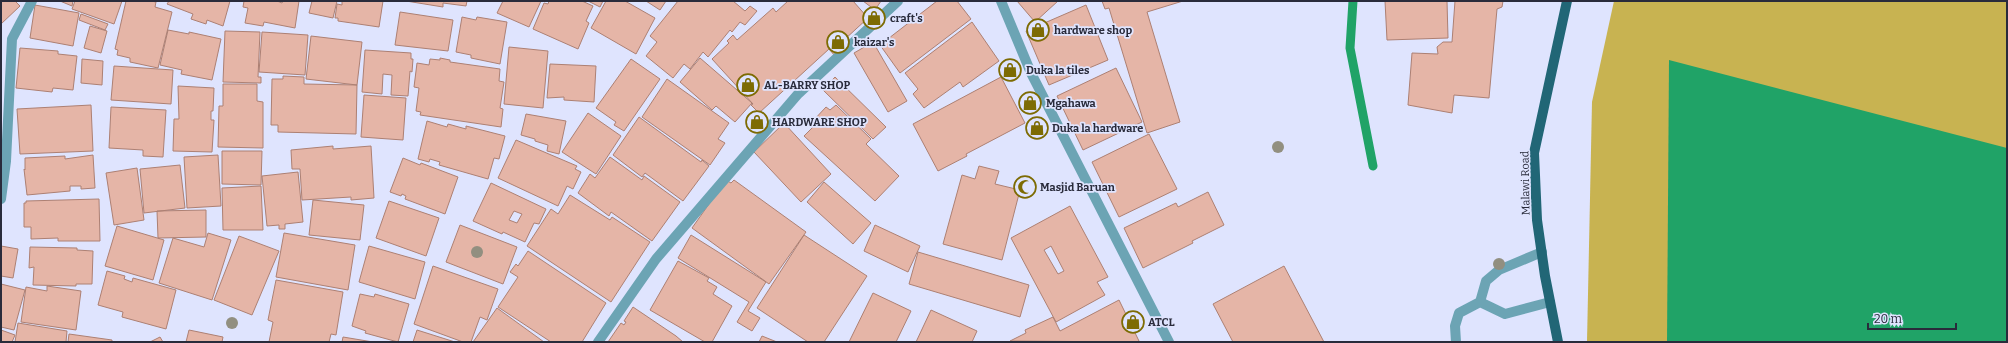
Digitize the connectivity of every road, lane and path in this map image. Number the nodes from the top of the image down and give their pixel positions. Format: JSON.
{"nodes":[{"id":1,"x":32,"y":1,"type":"edge"},
{"id":2,"x":898,"y":1,"type":"edge"},
{"id":3,"x":1001,"y":1,"type":"edge"},
{"id":4,"x":1568,"y":1,"type":"edge"},
{"id":5,"x":1,"y":199,"type":"edge"},
{"id":6,"x":1542,"y":252,"type":"junction"},
{"id":7,"x":1480,"y":302,"type":"junction"},
{"id":8,"x":1550,"y":302,"type":"junction"},
{"id":9,"x":598,"y":342,"type":"edge"},
{"id":10,"x":1169,"y":342,"type":"edge"},
{"id":11,"x":1456,"y":342,"type":"edge"},
{"id":12,"x":1558,"y":342,"type":"edge"}],
"edges":[{"from":1,"to":5,"type":"street"},
{"from":2,"to":9,"type":"street"},
{"from":3,"to":10,"type":"street"},
{"from":4,"to":6,"type":"main road","name":"Malawi Road"},
{"from":6,"to":7,"type":"street"},
{"from":6,"to":8,"type":"main road","name":"Malawi Road"},
{"from":7,"to":8,"type":"street"},
{"from":7,"to":11,"type":"street"},
{"from":8,"to":12,"type":"main road","name":"Malawi Road"}]}
